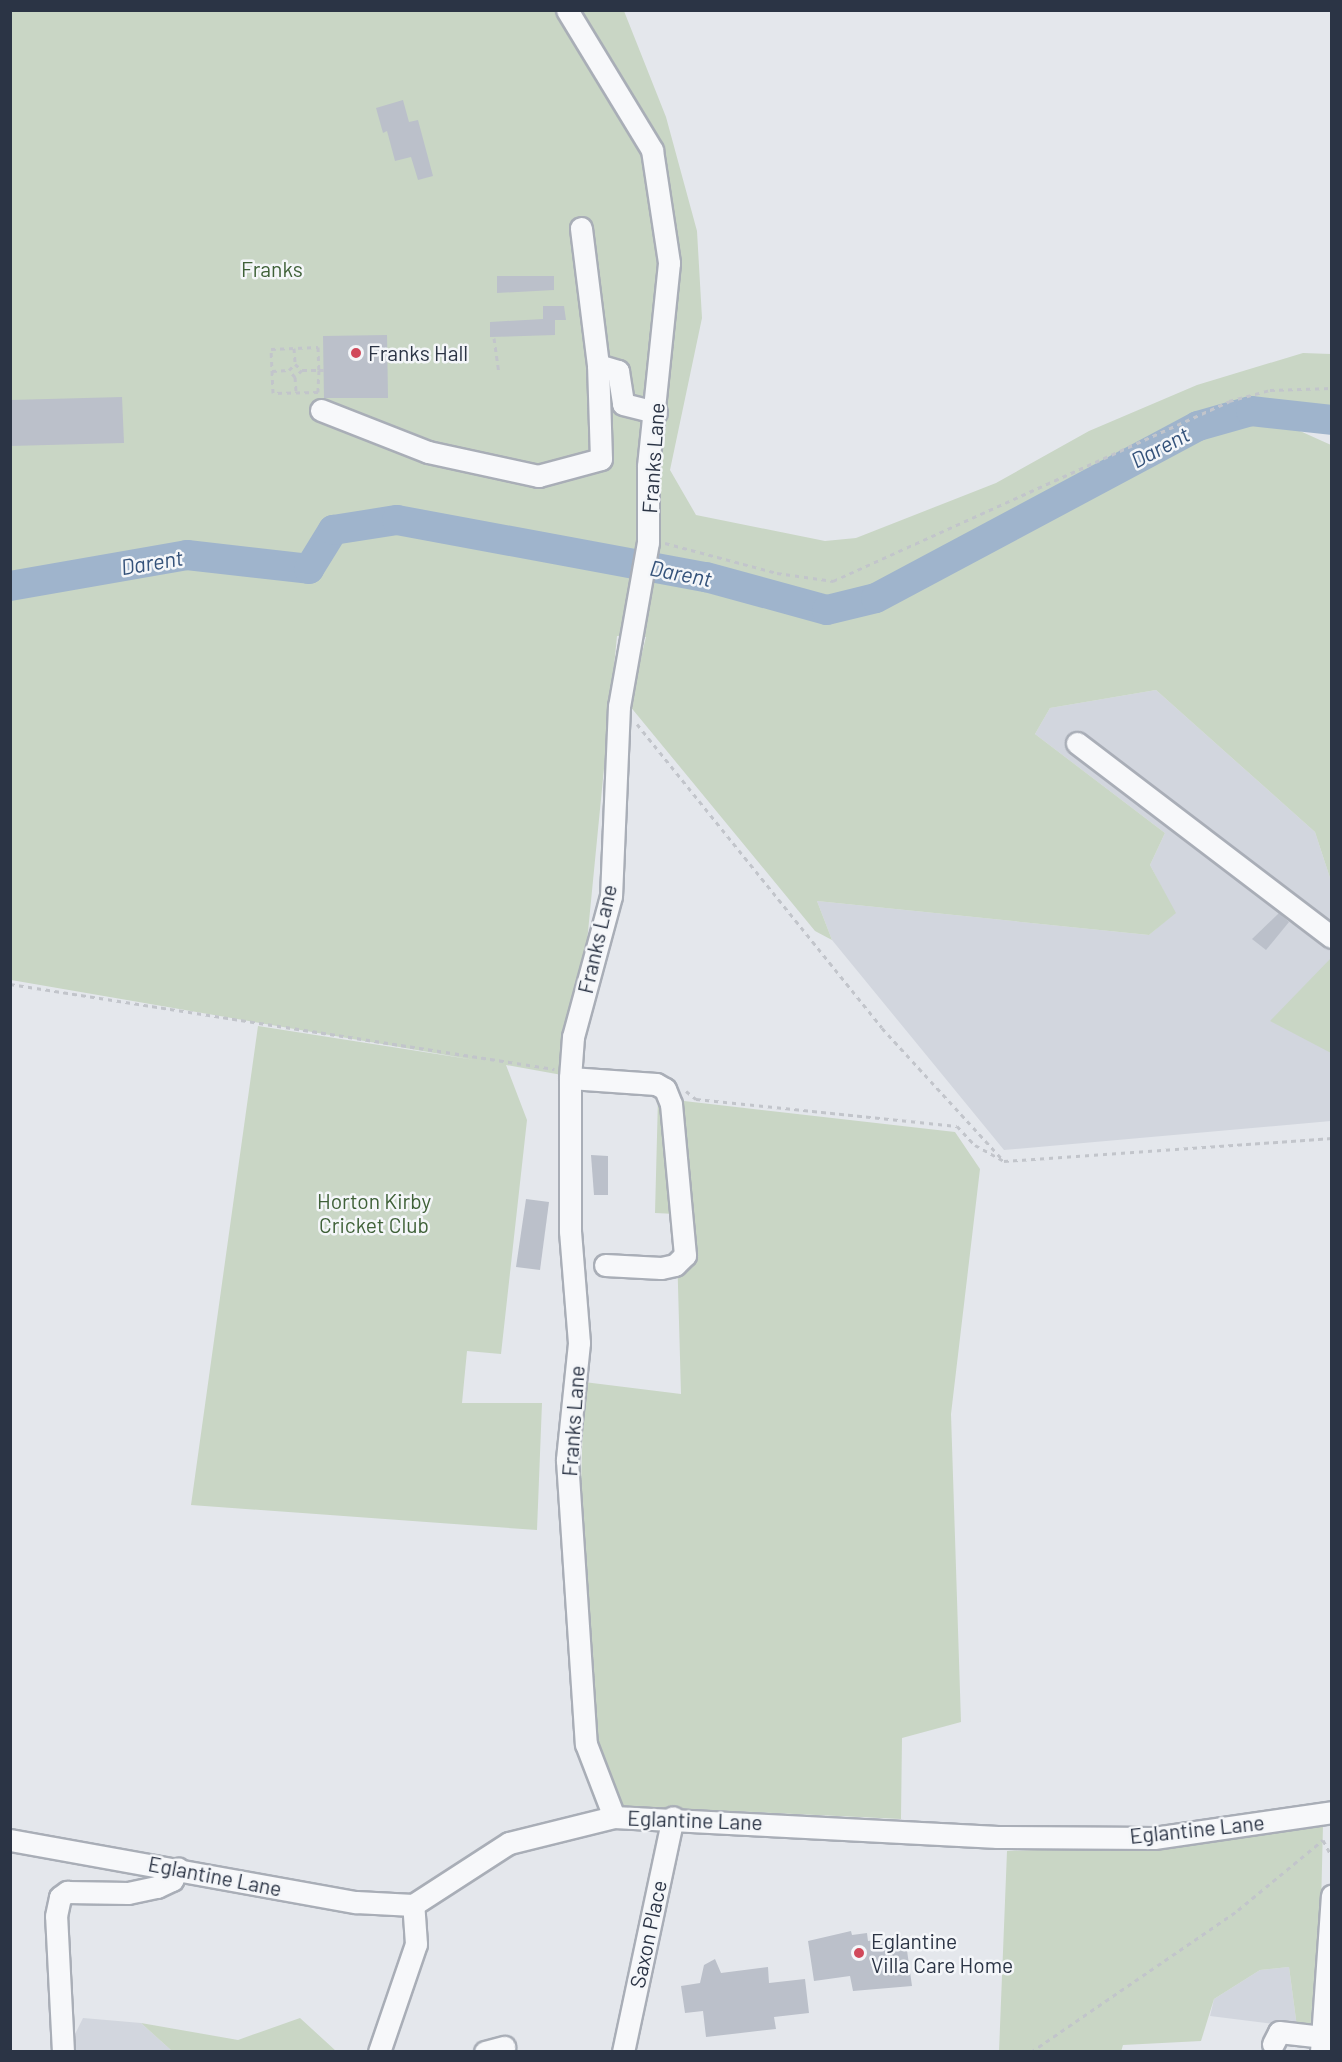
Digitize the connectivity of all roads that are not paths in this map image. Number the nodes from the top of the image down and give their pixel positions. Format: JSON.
{"nodes":[{"id":1,"x":567,"y":10,"type":"edge"},
{"id":2,"x":581,"y":228,"type":"dead end"},
{"id":3,"x":598,"y":365,"type":"junction"},
{"id":4,"x":321,"y":410,"type":"dead end"},
{"id":5,"x":656,"y":412,"type":"junction"},
{"id":6,"x":1077,"y":744,"type":"dead end"},
{"id":7,"x":1332,"y":937,"type":"edge"},
{"id":8,"x":570,"y":1075,"type":"junction"},
{"id":9,"x":605,"y":1265,"type":"dead end"},
{"id":10,"x":1332,"y":1812,"type":"edge"},
{"id":11,"x":614,"y":1817,"type":"junction"},
{"id":12,"x":673,"y":1817,"type":"junction"},
{"id":13,"x":10,"y":1840,"type":"edge"},
{"id":14,"x":178,"y":1869,"type":"junction"},
{"id":15,"x":1332,"y":1895,"type":"edge"},
{"id":16,"x":413,"y":1905,"type":"junction"},
{"id":17,"x":1272,"y":2044,"type":"dead end"},
{"id":18,"x":1321,"y":2044,"type":"edge"},
{"id":19,"x":63,"y":2052,"type":"edge"},
{"id":20,"x":379,"y":2052,"type":"edge"},
{"id":21,"x":623,"y":2052,"type":"edge"}],
"edges":[{"from":1,"to":5,"type":"street","name":"Franks Lane"},
{"from":2,"to":3,"type":"street"},
{"from":3,"to":4,"type":"street"},
{"from":3,"to":5,"type":"street"},
{"from":5,"to":8,"type":"street","name":"Franks Lane"},
{"from":6,"to":7,"type":"street"},
{"from":8,"to":9,"type":"street"},
{"from":8,"to":11,"type":"street","name":"Franks Lane"},
{"from":10,"to":12,"type":"street","name":"Eglantine Lane"},
{"from":11,"to":12,"type":"street","name":"Eglantine Lane"},
{"from":11,"to":16,"type":"street","name":"Eglantine Lane"},
{"from":12,"to":21,"type":"street","name":"Saxon Place"},
{"from":13,"to":14,"type":"street","name":"Eglantine Lane"},
{"from":14,"to":16,"type":"street","name":"Eglantine Lane"},
{"from":14,"to":19,"type":"street"},
{"from":15,"to":18,"type":"street"},
{"from":16,"to":20,"type":"street"},
{"from":17,"to":18,"type":"street"}]}
